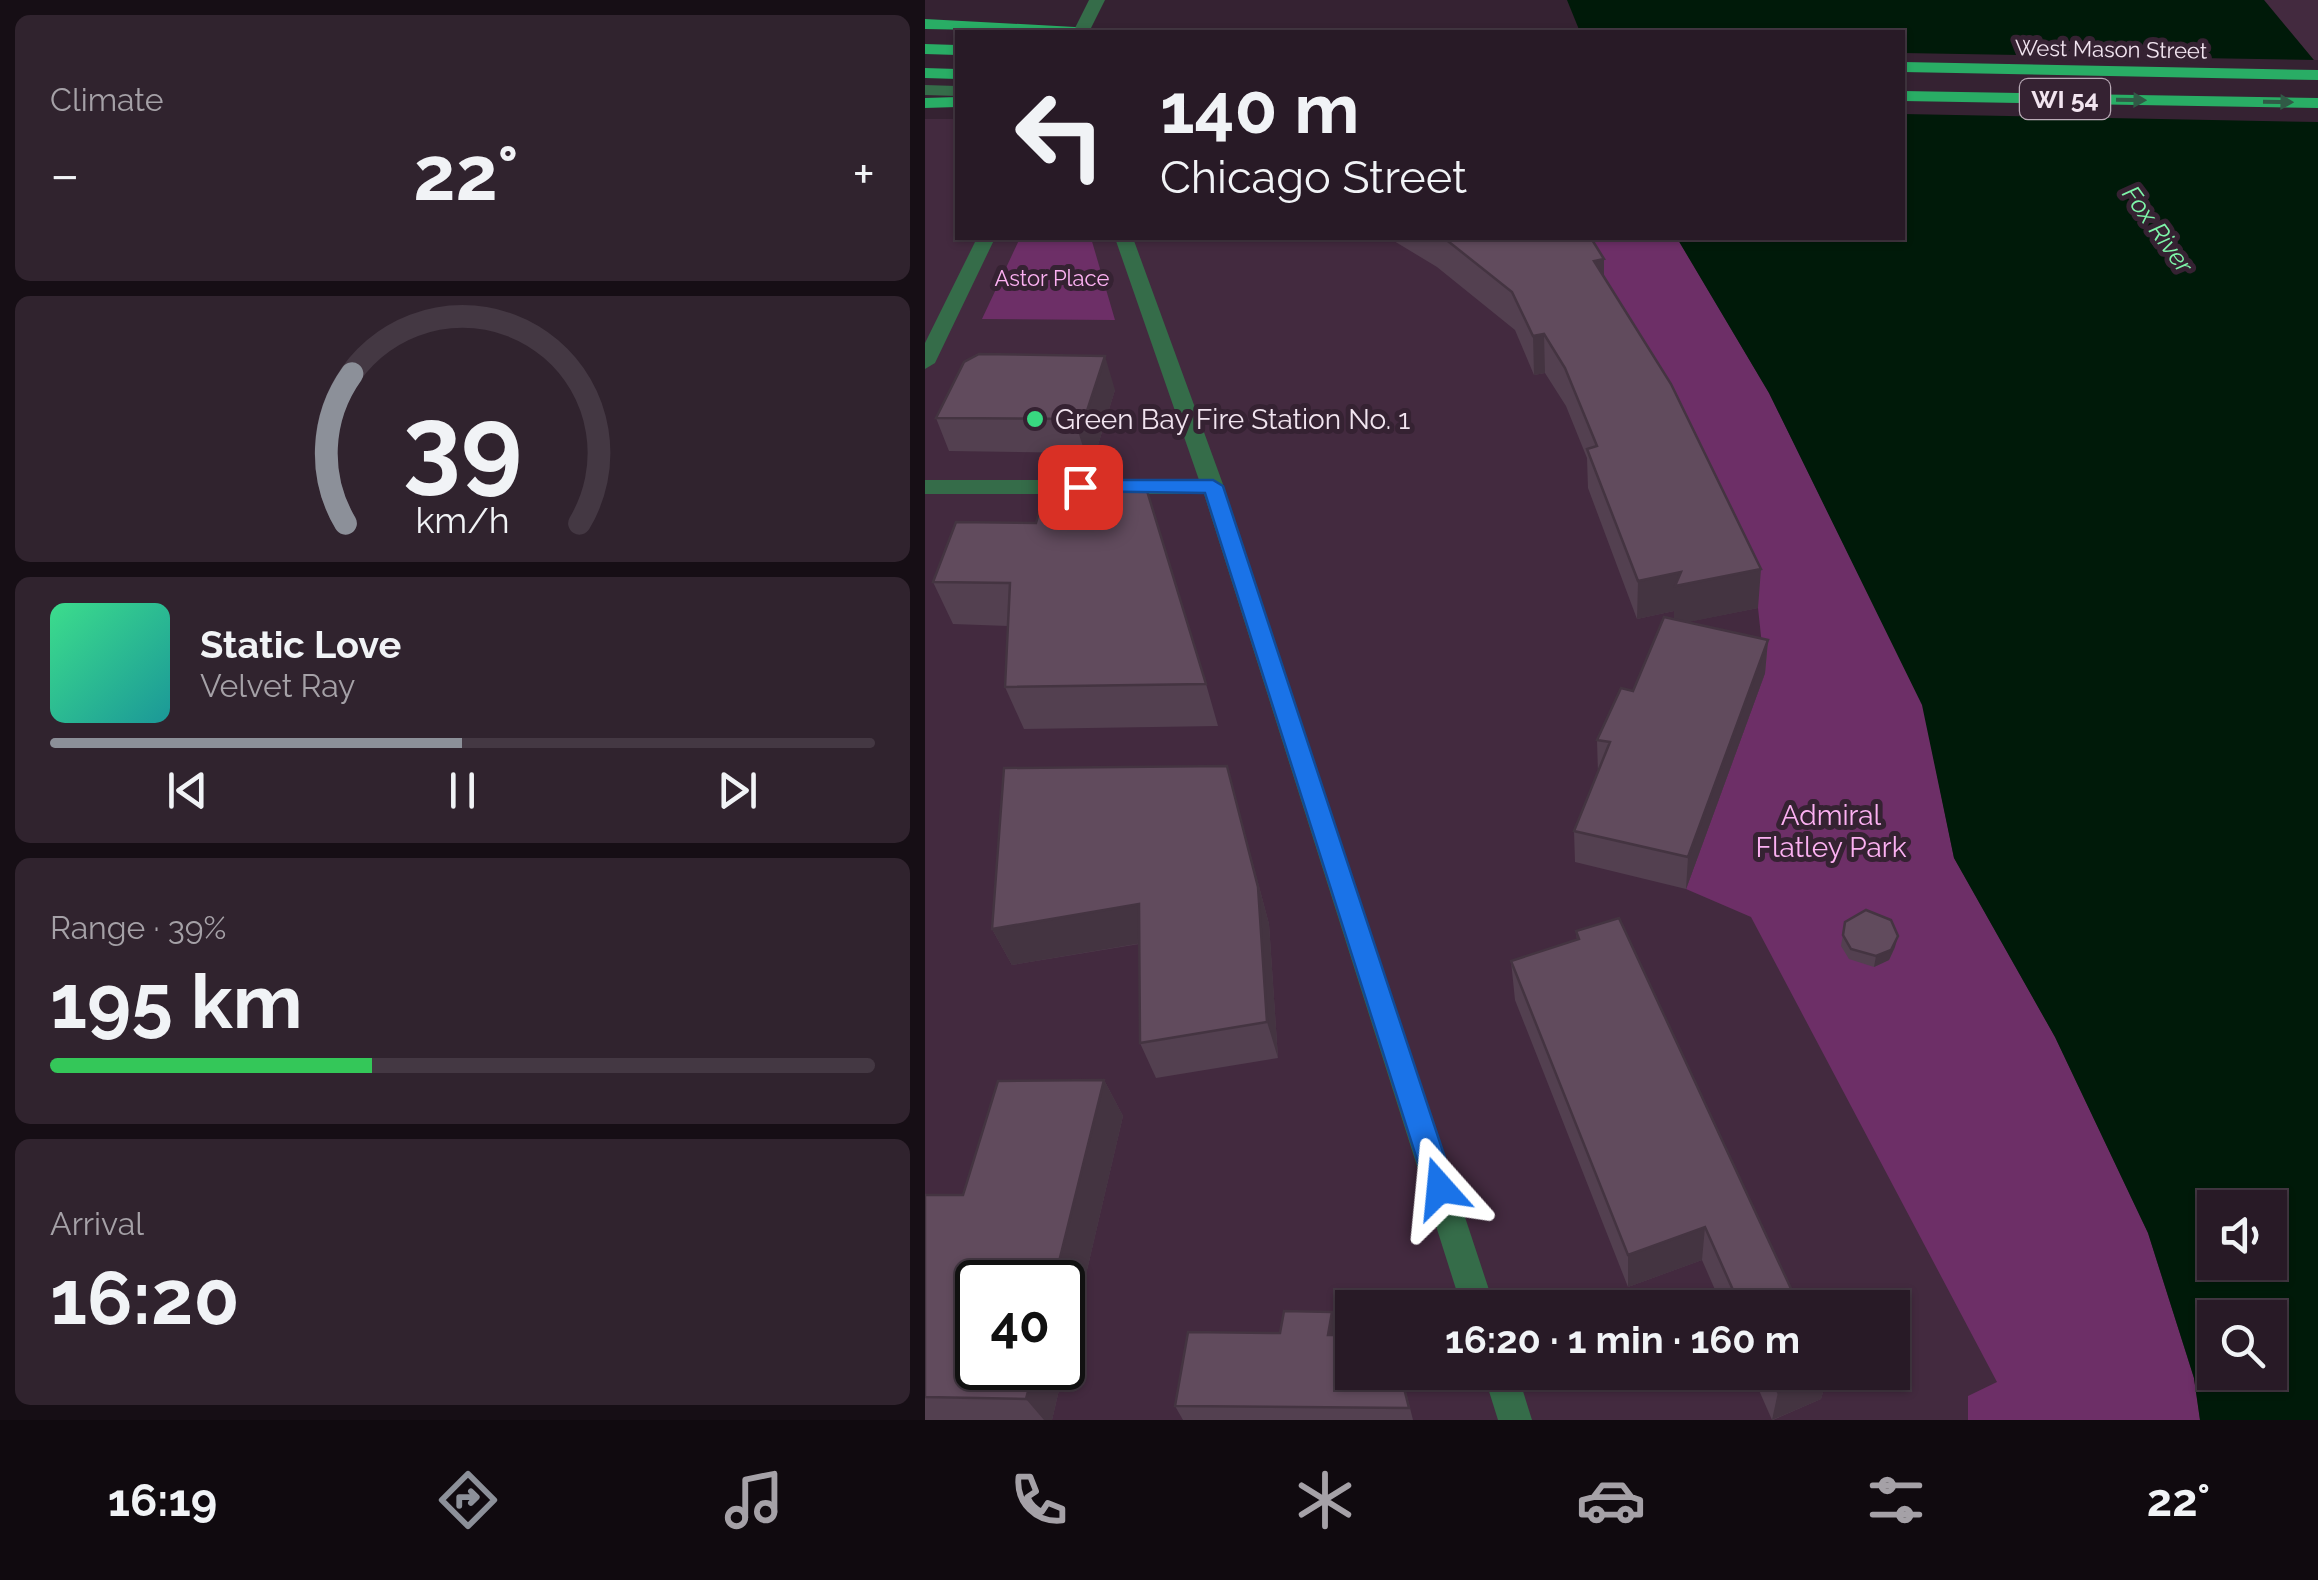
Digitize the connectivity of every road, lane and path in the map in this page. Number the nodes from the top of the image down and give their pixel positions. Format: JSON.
{"nodes":[{"id":1,"x":1097,"y":0,"type":"edge"},
{"id":2,"x":925,"y":24,"type":"edge"},
{"id":3,"x":1040,"y":30,"type":"edge"},
{"id":4,"x":1079,"y":30,"type":"edge"},
{"id":5,"x":925,"y":50,"type":"edge"},
{"id":6,"x":955,"y":50,"type":"edge"},
{"id":7,"x":1905,"y":68,"type":"edge"},
{"id":8,"x":925,"y":74,"type":"edge"},
{"id":9,"x":955,"y":74,"type":"edge"},
{"id":10,"x":2318,"y":75,"type":"edge"},
{"id":11,"x":925,"y":90,"type":"edge"},
{"id":12,"x":955,"y":91,"type":"edge"},
{"id":13,"x":1905,"y":96,"type":"edge"},
{"id":14,"x":955,"y":102,"type":"edge"},
{"id":15,"x":925,"y":103,"type":"edge"},
{"id":16,"x":2318,"y":103,"type":"edge"},
{"id":17,"x":984,"y":240,"type":"edge"},
{"id":18,"x":1126,"y":240,"type":"edge"},
{"id":19,"x":925,"y":362,"type":"edge"},
{"id":20,"x":1213,"y":486,"type":"junction"},
{"id":21,"x":925,"y":487,"type":"edge"},
{"id":22,"x":1473,"y":1290,"type":"edge"},
{"id":23,"x":1506,"y":1390,"type":"edge"},
{"id":24,"x":1515,"y":1420,"type":"edge"}],
"edges":[{"from":1,"to":4,"type":"street"},
{"from":2,"to":3,"type":"main road"},
{"from":5,"to":6,"type":"main road"},
{"from":7,"to":10,"type":"main road","name":"West Mason Street","number":"WI 54"},
{"from":8,"to":9,"type":"main road"},
{"from":11,"to":12,"type":"street"},
{"from":13,"to":16,"type":"main road","name":"West Mason Street","number":"WI 54","one_way":true},
{"from":14,"to":15,"type":"main road"},
{"from":17,"to":19,"type":"street"},
{"from":18,"to":20,"type":"street"},
{"from":20,"to":21,"type":"street"},
{"from":20,"to":22,"type":"street"},
{"from":23,"to":24,"type":"street"}]}
